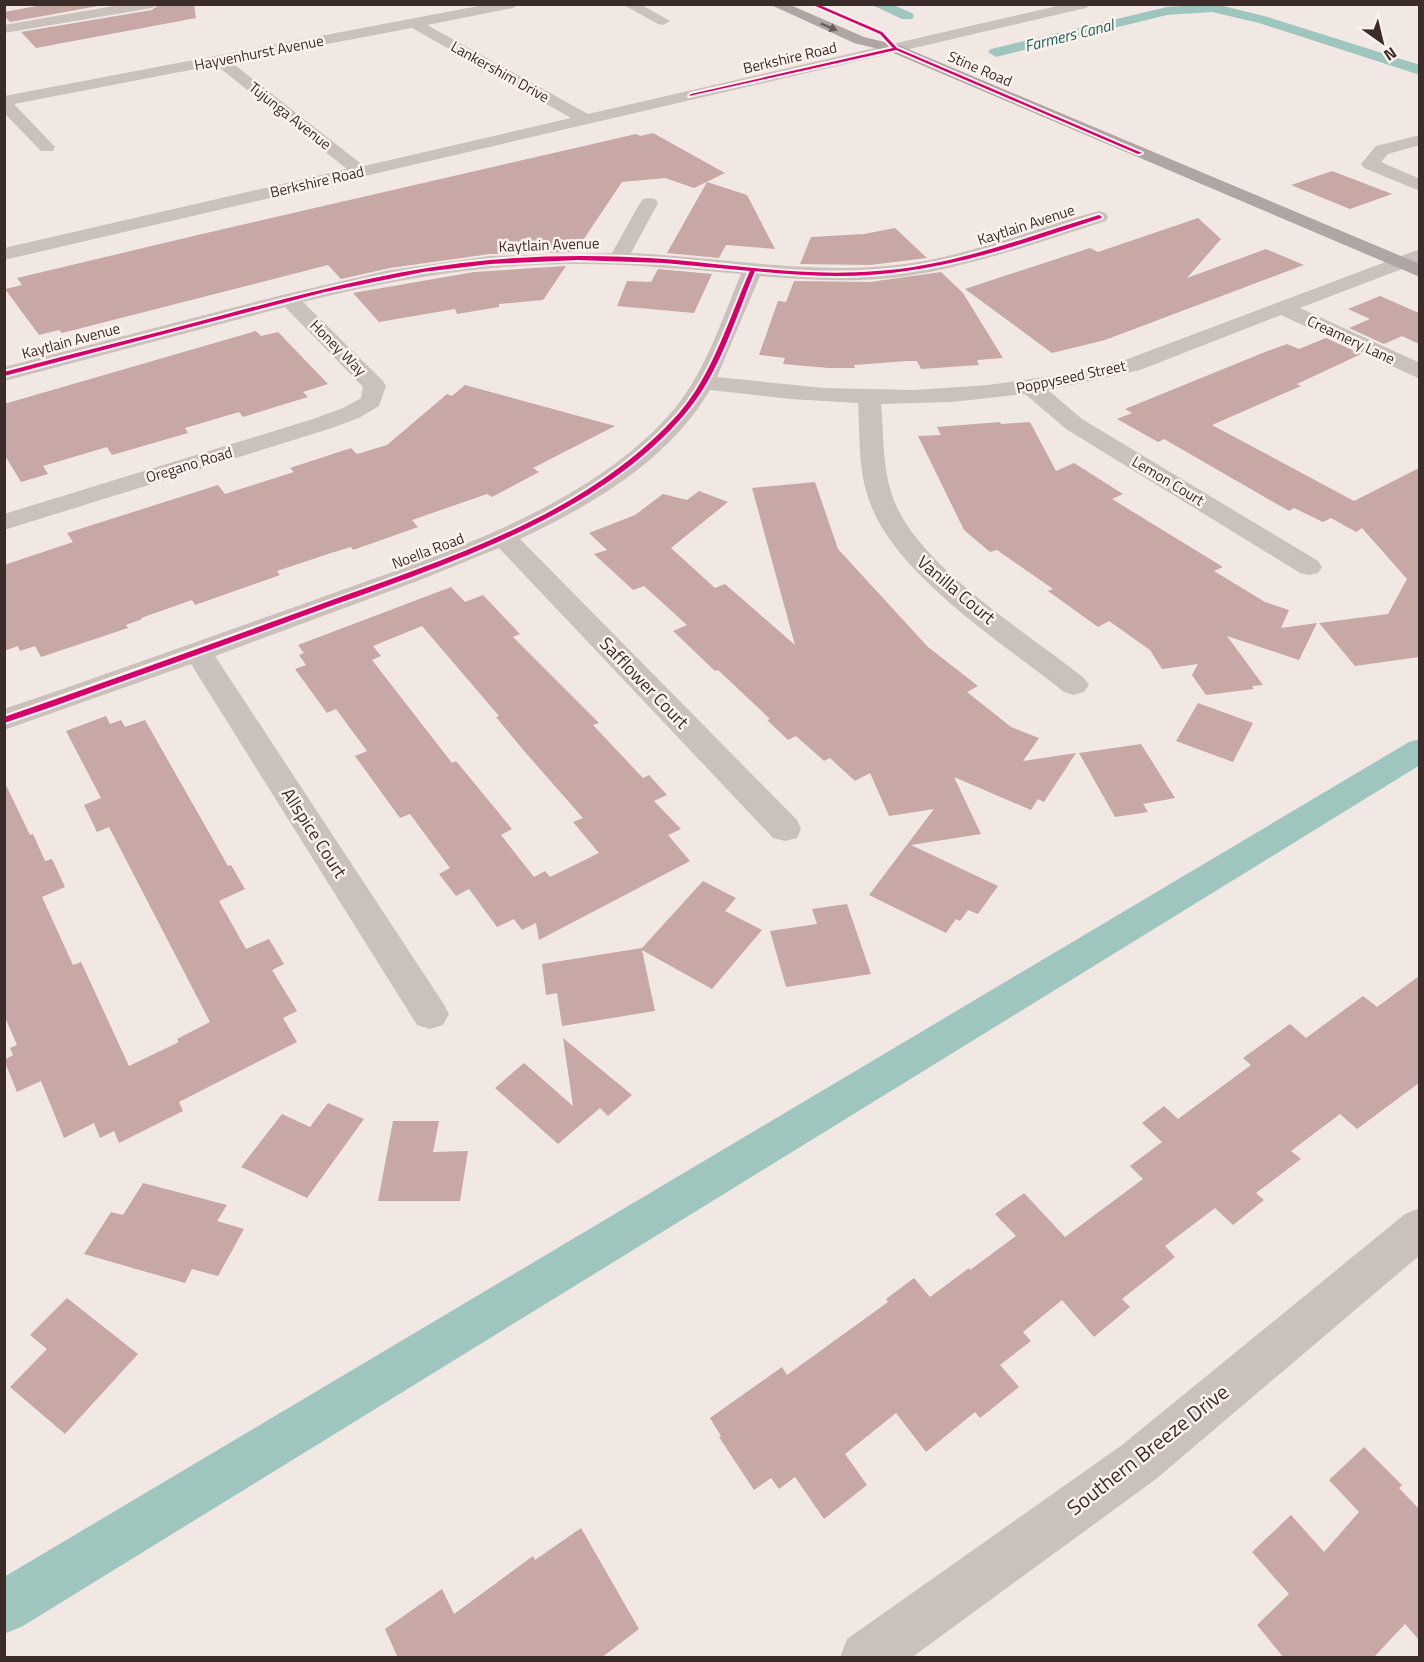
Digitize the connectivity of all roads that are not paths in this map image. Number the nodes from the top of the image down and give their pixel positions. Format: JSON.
{"nodes":[{"id":1,"x":152,"y":4,"type":"edge"},
{"id":2,"x":513,"y":4,"type":"edge"},
{"id":3,"x":628,"y":4,"type":"edge"},
{"id":4,"x":775,"y":4,"type":"edge"},
{"id":5,"x":813,"y":4,"type":"edge"},
{"id":6,"x":1086,"y":4,"type":"edge"},
{"id":7,"x":663,"y":21,"type":"dead end"},
{"id":8,"x":414,"y":23,"type":"junction"},
{"id":9,"x":4,"y":29,"type":"edge"},
{"id":10,"x":896,"y":49,"type":"junction"},
{"id":11,"x":219,"y":60,"type":"junction"},
{"id":12,"x":4,"y":102,"type":"edge"},
{"id":13,"x":586,"y":120,"type":"junction"},
{"id":14,"x":1419,"y":140,"type":"edge"},
{"id":15,"x":47,"y":147,"type":"dead end"},
{"id":16,"x":362,"y":172,"type":"junction"},
{"id":17,"x":1419,"y":186,"type":"edge"},
{"id":18,"x":649,"y":203,"type":"dead end"},
{"id":19,"x":1099,"y":217,"type":"dead end"},
{"id":20,"x":4,"y":254,"type":"edge"},
{"id":21,"x":618,"y":259,"type":"junction"},
{"id":22,"x":1413,"y":263,"type":"edge"},
{"id":23,"x":753,"y":269,"type":"junction"},
{"id":24,"x":289,"y":299,"type":"junction"},
{"id":25,"x":1283,"y":308,"type":"junction"},
{"id":26,"x":4,"y":350,"type":"edge"},
{"id":27,"x":1419,"y":372,"type":"edge"},
{"id":28,"x":11,"y":373,"type":"edge"},
{"id":29,"x":704,"y":382,"type":"junction"},
{"id":30,"x":1031,"y":387,"type":"junction"},
{"id":31,"x":869,"y":397,"type":"junction"},
{"id":32,"x":371,"y":401,"type":"joint"},
{"id":33,"x":4,"y":522,"type":"edge"},
{"id":34,"x":502,"y":536,"type":"junction"},
{"id":35,"x":1309,"y":567,"type":"dead end"},
{"id":36,"x":198,"y":652,"type":"junction"},
{"id":37,"x":1074,"y":685,"type":"dead end"},
{"id":38,"x":4,"y":720,"type":"edge"},
{"id":39,"x":785,"y":829,"type":"dead end"},
{"id":40,"x":430,"y":1014,"type":"dead end"},
{"id":41,"x":1419,"y":1228,"type":"edge"},
{"id":42,"x":866,"y":1658,"type":"edge"}],
"edges":[{"from":1,"to":9,"type":"street"},
{"from":2,"to":8,"type":"street","name":"Hayvenhurst Avenue"},
{"from":3,"to":7,"type":"street"},
{"from":4,"to":10,"type":"main road","name":"Stine Road","one_way":true},
{"from":5,"to":10,"type":"main road","name":"Stine Road"},
{"from":6,"to":10,"type":"street","name":"Berkshire Road"},
{"from":8,"to":11,"type":"street","name":"Hayvenhurst Avenue"},
{"from":8,"to":13,"type":"street","name":"Lankershim Drive"},
{"from":10,"to":13,"type":"street","name":"Berkshire Road"},
{"from":10,"to":22,"type":"main road","name":"Stine Road"},
{"from":11,"to":12,"type":"street","name":"Hayvenhurst Avenue"},
{"from":11,"to":16,"type":"street","name":"Tujunga Avenue"},
{"from":12,"to":15,"type":"street"},
{"from":13,"to":16,"type":"street","name":"Berkshire Road"},
{"from":14,"to":17,"type":"street"},
{"from":16,"to":20,"type":"street","name":"Berkshire Road"},
{"from":18,"to":21,"type":"street"},
{"from":19,"to":23,"type":"street","name":"Kaytlain Avenue"},
{"from":21,"to":23,"type":"street","name":"Kaytlain Avenue"},
{"from":21,"to":24,"type":"street","name":"Kaytlain Avenue"},
{"from":22,"to":25,"type":"street","name":"Poppyseed Street"},
{"from":23,"to":29,"type":"street","name":"Noella Road"},
{"from":24,"to":28,"type":"street","name":"Kaytlain Avenue"},
{"from":24,"to":32,"type":"street","name":"Honey Way"},
{"from":25,"to":27,"type":"street","name":"Creamery Lane"},
{"from":25,"to":30,"type":"street","name":"Poppyseed Street"},
{"from":26,"to":28,"type":"street"},
{"from":29,"to":31,"type":"street","name":"Poppyseed Street"},
{"from":29,"to":34,"type":"street","name":"Noella Road"},
{"from":30,"to":31,"type":"street","name":"Poppyseed Street"},
{"from":30,"to":35,"type":"street","name":"Lemon Court"},
{"from":31,"to":37,"type":"street","name":"Vanilla Court"},
{"from":32,"to":33,"type":"street","name":"Oregano Road"},
{"from":34,"to":36,"type":"street","name":"Noella Road"},
{"from":34,"to":39,"type":"street","name":"Safflower Court"},
{"from":36,"to":38,"type":"street","name":"Noella Road"},
{"from":36,"to":40,"type":"street","name":"Allspice Court"},
{"from":41,"to":42,"type":"street","name":"Southern Breeze Drive"}]}
